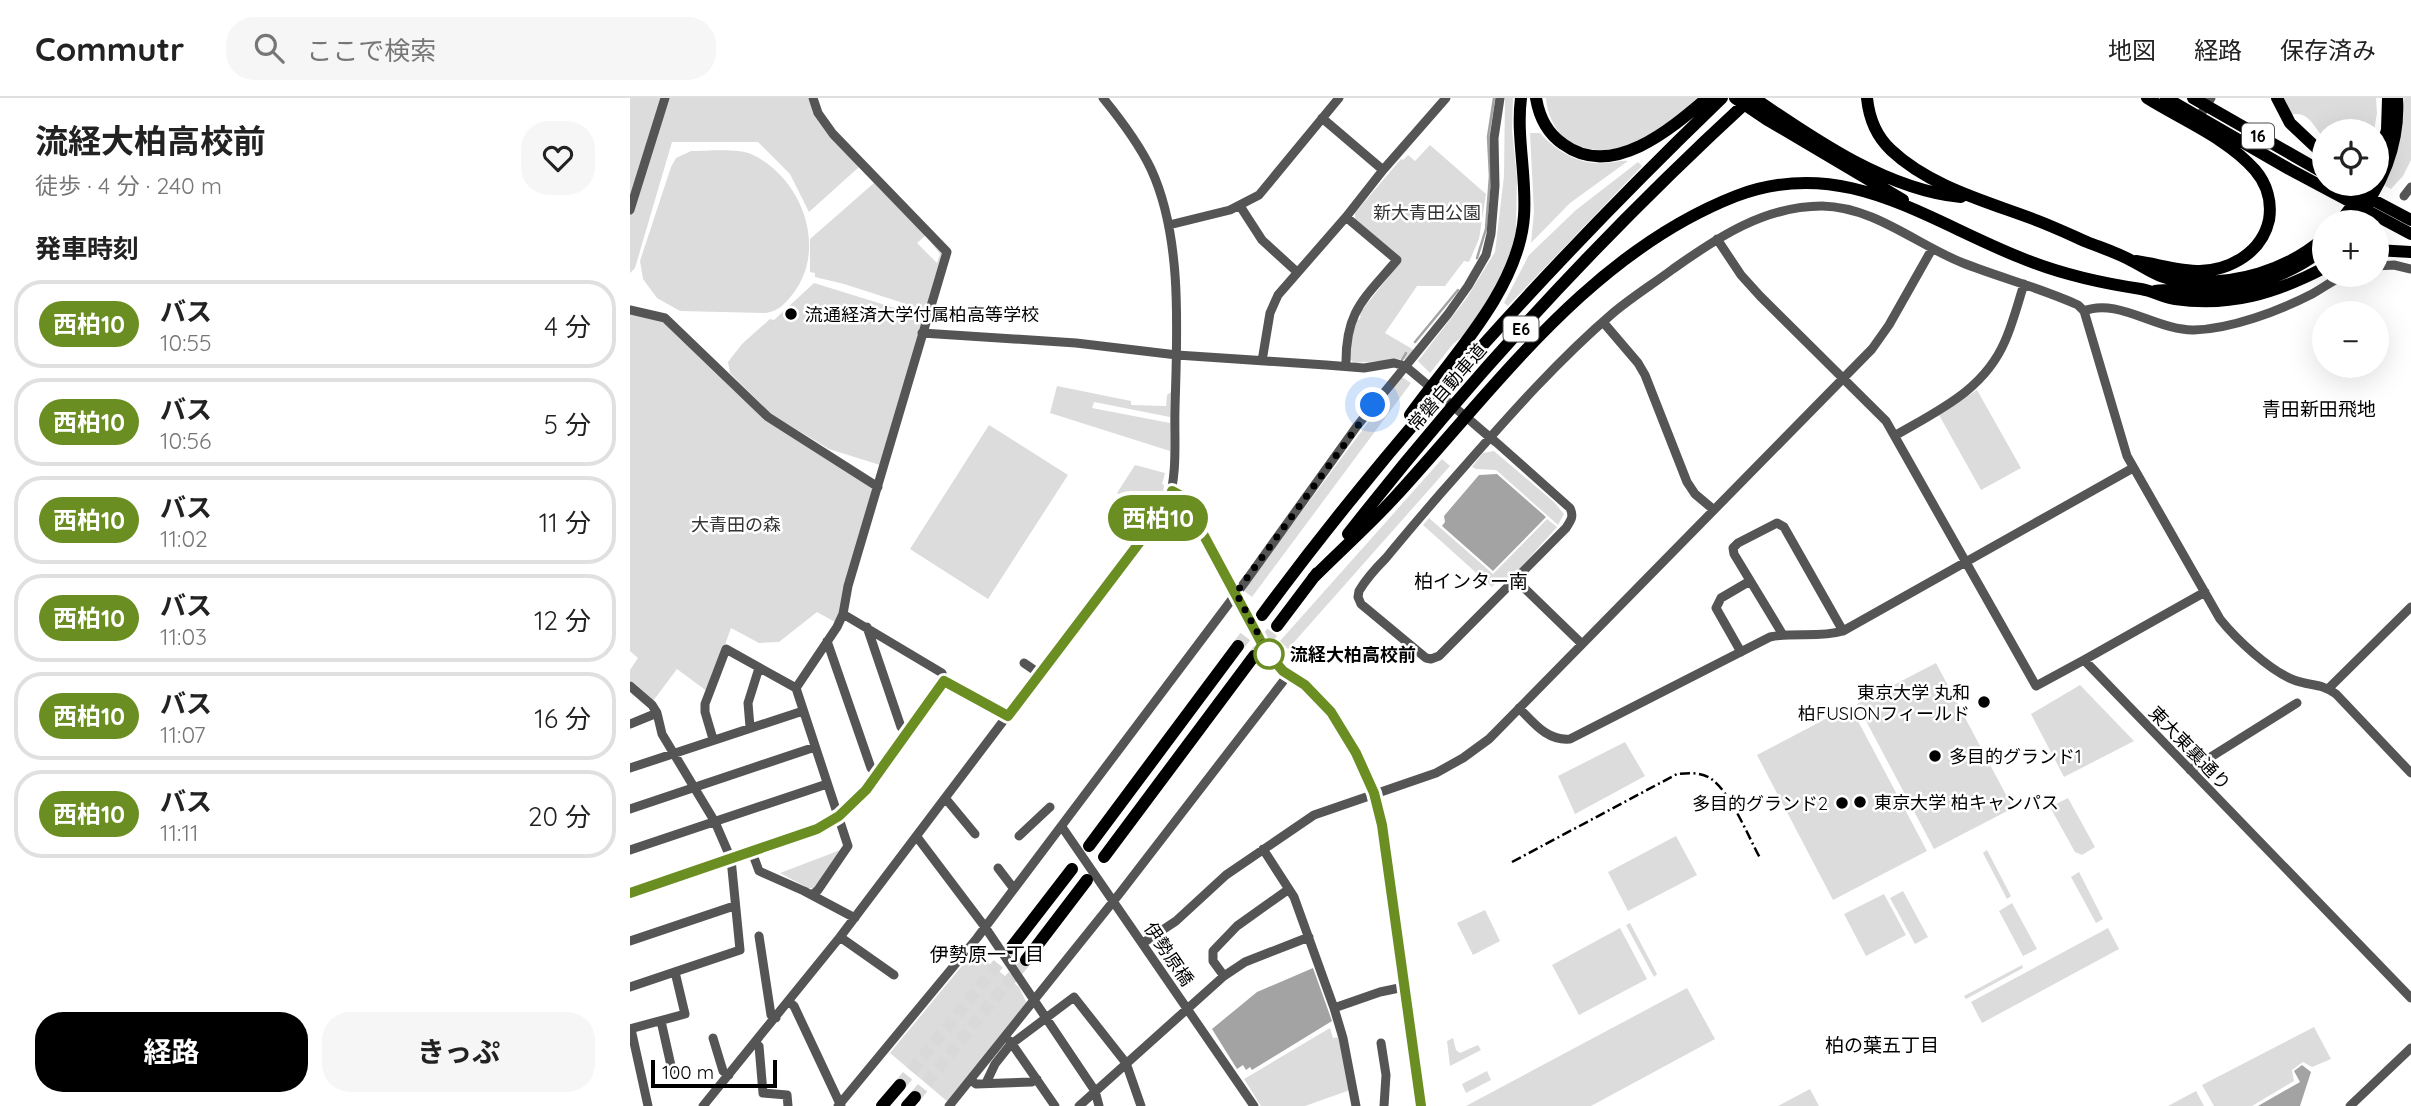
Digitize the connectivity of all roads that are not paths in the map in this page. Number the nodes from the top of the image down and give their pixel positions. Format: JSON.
{"nodes":[{"id":1,"x":665,"y":98,"type":"edge"},
{"id":2,"x":813,"y":98,"type":"edge"},
{"id":3,"x":1104,"y":98,"type":"edge"},
{"id":4,"x":1339,"y":98,"type":"edge"},
{"id":5,"x":1446,"y":98,"type":"edge"},
{"id":6,"x":1500,"y":98,"type":"edge"},
{"id":7,"x":1521,"y":98,"type":"edge"},
{"id":8,"x":1536,"y":98,"type":"edge"},
{"id":9,"x":1707,"y":98,"type":"edge"},
{"id":10,"x":1722,"y":98,"type":"edge"},
{"id":11,"x":1735,"y":98,"type":"edge"},
{"id":12,"x":1752,"y":98,"type":"edge"},
{"id":13,"x":1867,"y":98,"type":"edge"},
{"id":14,"x":2147,"y":98,"type":"edge"},
{"id":15,"x":2166,"y":98,"type":"edge"},
{"id":16,"x":2193,"y":98,"type":"edge"},
{"id":17,"x":2277,"y":98,"type":"edge"},
{"id":18,"x":2388,"y":98,"type":"edge"},
{"id":19,"x":2397,"y":98,"type":"edge"},
{"id":20,"x":2206,"y":107,"type":"edge"},
{"id":21,"x":1770,"y":116,"type":"junction"},
{"id":22,"x":1322,"y":118,"type":"junction"},
{"id":23,"x":2387,"y":119,"type":"edge"},
{"id":24,"x":2312,"y":144,"type":"edge"},
{"id":25,"x":2389,"y":150,"type":"edge"},
{"id":26,"x":2312,"y":166,"type":"edge"},
{"id":27,"x":1384,"y":170,"type":"junction"},
{"id":28,"x":2411,"y":187,"type":"edge"},
{"id":29,"x":2366,"y":196,"type":"edge"},
{"id":30,"x":2378,"y":196,"type":"edge"},
{"id":31,"x":2404,"y":196,"type":"dead end"},
{"id":32,"x":1969,"y":197,"type":"junction"},
{"id":33,"x":1240,"y":206,"type":"junction"},
{"id":34,"x":630,"y":209,"type":"edge"},
{"id":35,"x":1924,"y":212,"type":"junction"},
{"id":36,"x":1346,"y":217,"type":"junction"},
{"id":37,"x":2406,"y":217,"type":"edge"},
{"id":38,"x":1169,"y":225,"type":"junction"},
{"id":39,"x":2411,"y":234,"type":"edge"},
{"id":40,"x":1717,"y":239,"type":"junction"},
{"id":41,"x":2312,"y":247,"type":"edge"},
{"id":42,"x":1932,"y":248,"type":"junction"},
{"id":43,"x":2389,"y":251,"type":"edge"},
{"id":44,"x":2411,"y":252,"type":"edge"},
{"id":45,"x":2312,"y":256,"type":"edge"},
{"id":46,"x":2132,"y":261,"type":"junction"},
{"id":47,"x":2389,"y":265,"type":"edge"},
{"id":48,"x":2411,"y":269,"type":"edge"},
{"id":49,"x":1297,"y":272,"type":"junction"},
{"id":50,"x":2312,"y":274,"type":"edge"},
{"id":51,"x":2024,"y":284,"type":"junction"},
{"id":52,"x":2322,"y":287,"type":"edge"},
{"id":53,"x":2154,"y":292,"type":"junction"},
{"id":54,"x":630,"y":310,"type":"edge"},
{"id":55,"x":2084,"y":311,"type":"junction"},
{"id":56,"x":1603,"y":322,"type":"junction"},
{"id":57,"x":922,"y":333,"type":"junction"},
{"id":58,"x":1177,"y":355,"type":"junction"},
{"id":59,"x":1262,"y":360,"type":"junction"},
{"id":60,"x":1346,"y":366,"type":"junction"},
{"id":61,"x":1405,"y":366,"type":"junction"},
{"id":62,"x":1844,"y":378,"type":"junction"},
{"id":63,"x":1896,"y":435,"type":"junction"},
{"id":64,"x":1490,"y":438,"type":"junction"},
{"id":65,"x":2133,"y":468,"type":"junction"},
{"id":66,"x":878,"y":486,"type":"junction"},
{"id":67,"x":1172,"y":491,"type":"junction"},
{"id":68,"x":1347,"y":503,"type":"junction"},
{"id":69,"x":1714,"y":510,"type":"junction"},
{"id":70,"x":1965,"y":564,"type":"junction"},
{"id":71,"x":1313,"y":578,"type":"junction"},
{"id":72,"x":1516,"y":579,"type":"junction"},
{"id":73,"x":1750,"y":581,"type":"junction"},
{"id":74,"x":2204,"y":592,"type":"junction"},
{"id":75,"x":1236,"y":593,"type":"junction"},
{"id":76,"x":2411,"y":607,"type":"edge"},
{"id":77,"x":843,"y":614,"type":"junction"},
{"id":78,"x":1262,"y":615,"type":"tunnel mouth"},
{"id":79,"x":1277,"y":626,"type":"tunnel mouth"},
{"id":80,"x":867,"y":627,"type":"junction"},
{"id":81,"x":1843,"y":631,"type":"junction"},
{"id":82,"x":1783,"y":635,"type":"junction"},
{"id":83,"x":827,"y":641,"type":"junction"},
{"id":84,"x":1582,"y":644,"type":"junction"},
{"id":85,"x":1238,"y":646,"type":"tunnel mouth"},
{"id":86,"x":1741,"y":652,"type":"junction"},
{"id":87,"x":1254,"y":656,"type":"tunnel mouth"},
{"id":88,"x":2084,"y":660,"type":"junction"},
{"id":89,"x":1024,"y":663,"type":"dead end"},
{"id":90,"x":760,"y":667,"type":"junction"},
{"id":91,"x":1040,"y":674,"type":"junction"},
{"id":92,"x":1288,"y":675,"type":"junction"},
{"id":93,"x":944,"y":681,"type":"junction"},
{"id":94,"x":630,"y":685,"type":"edge"},
{"id":95,"x":796,"y":688,"type":"junction"},
{"id":96,"x":2329,"y":688,"type":"junction"},
{"id":97,"x":2297,"y":703,"type":"dead end"},
{"id":98,"x":1519,"y":708,"type":"junction"},
{"id":99,"x":803,"y":710,"type":"junction"},
{"id":100,"x":657,"y":713,"type":"junction"},
{"id":101,"x":1008,"y":716,"type":"junction"},
{"id":102,"x":630,"y":724,"type":"edge"},
{"id":103,"x":750,"y":727,"type":"junction"},
{"id":104,"x":907,"y":731,"type":"junction"},
{"id":105,"x":713,"y":739,"type":"junction"},
{"id":106,"x":815,"y":747,"type":"junction"},
{"id":107,"x":675,"y":753,"type":"junction"},
{"id":108,"x":630,"y":768,"type":"edge"},
{"id":109,"x":2190,"y":771,"type":"junction"},
{"id":110,"x":877,"y":773,"type":"junction"},
{"id":111,"x":2411,"y":773,"type":"edge"},
{"id":112,"x":827,"y":784,"type":"junction"},
{"id":113,"x":694,"y":787,"type":"junction"},
{"id":114,"x":1374,"y":793,"type":"junction"},
{"id":115,"x":946,"y":799,"type":"junction"},
{"id":116,"x":1050,"y":807,"type":"dead end"},
{"id":117,"x":630,"y":809,"type":"edge"},
{"id":118,"x":839,"y":816,"type":"junction"},
{"id":119,"x":715,"y":822,"type":"junction"},
{"id":120,"x":1062,"y":827,"type":"junction"},
{"id":121,"x":975,"y":834,"type":"dead end"},
{"id":122,"x":1019,"y":836,"type":"dead end"},
{"id":123,"x":917,"y":837,"type":"junction"},
{"id":124,"x":1089,"y":846,"type":"dead end"},
{"id":125,"x":1263,"y":849,"type":"junction"},
{"id":126,"x":630,"y":850,"type":"edge"},
{"id":127,"x":752,"y":852,"type":"junction"},
{"id":128,"x":1104,"y":858,"type":"dead end"},
{"id":129,"x":731,"y":859,"type":"junction"},
{"id":130,"x":998,"y":868,"type":"dead end"},
{"id":131,"x":1072,"y":869,"type":"dead end"},
{"id":132,"x":1087,"y":880,"type":"dead end"},
{"id":133,"x":1014,"y":889,"type":"junction"},
{"id":134,"x":1289,"y":889,"type":"junction"},
{"id":135,"x":630,"y":893,"type":"edge"},
{"id":136,"x":812,"y":895,"type":"junction"},
{"id":137,"x":1114,"y":900,"type":"junction"},
{"id":138,"x":734,"y":906,"type":"junction"},
{"id":139,"x":855,"y":918,"type":"junction"},
{"id":140,"x":985,"y":927,"type":"junction"},
{"id":141,"x":760,"y":936,"type":"dead end"},
{"id":142,"x":840,"y":937,"type":"junction"},
{"id":143,"x":1309,"y":937,"type":"junction"},
{"id":144,"x":630,"y":941,"type":"edge"},
{"id":145,"x":1143,"y":943,"type":"junction"},
{"id":146,"x":1011,"y":948,"type":"tunnel mouth"},
{"id":147,"x":1026,"y":960,"type":"tunnel mouth"},
{"id":148,"x":675,"y":972,"type":"junction"},
{"id":149,"x":894,"y":975,"type":"dead end"},
{"id":150,"x":1224,"y":976,"type":"junction"},
{"id":151,"x":630,"y":987,"type":"edge"},
{"id":152,"x":1404,"y":987,"type":"junction"},
{"id":153,"x":2411,"y":998,"type":"edge"},
{"id":154,"x":1035,"y":1001,"type":"junction"},
{"id":155,"x":789,"y":1002,"type":"junction"},
{"id":156,"x":1334,"y":1008,"type":"junction"},
{"id":157,"x":1187,"y":1009,"type":"junction"},
{"id":158,"x":776,"y":1018,"type":"junction"},
{"id":159,"x":1046,"y":1019,"type":"junction"},
{"id":160,"x":661,"y":1021,"type":"junction"},
{"id":161,"x":630,"y":1029,"type":"edge"},
{"id":162,"x":713,"y":1038,"type":"dead end"},
{"id":163,"x":1009,"y":1041,"type":"junction"},
{"id":164,"x":755,"y":1043,"type":"junction"},
{"id":165,"x":1381,"y":1043,"type":"dead end"},
{"id":166,"x":2411,"y":1048,"type":"edge"},
{"id":167,"x":1126,"y":1063,"type":"junction"},
{"id":168,"x":672,"y":1070,"type":"dead end"},
{"id":169,"x":729,"y":1075,"type":"junction"},
{"id":170,"x":1037,"y":1079,"type":"junction"},
{"id":171,"x":971,"y":1080,"type":"junction"},
{"id":172,"x":986,"y":1083,"type":"junction"},
{"id":173,"x":900,"y":1085,"type":"tunnel mouth"},
{"id":174,"x":1095,"y":1091,"type":"junction"},
{"id":175,"x":1248,"y":1104,"type":"edge"},
{"id":176,"x":840,"y":1105,"type":"edge"},
{"id":177,"x":648,"y":1106,"type":"edge"},
{"id":178,"x":703,"y":1106,"type":"edge"},
{"id":179,"x":788,"y":1106,"type":"edge"},
{"id":180,"x":882,"y":1106,"type":"edge"},
{"id":181,"x":949,"y":1106,"type":"edge"},
{"id":182,"x":1055,"y":1106,"type":"edge"},
{"id":183,"x":1079,"y":1106,"type":"edge"},
{"id":184,"x":1099,"y":1106,"type":"edge"},
{"id":185,"x":1141,"y":1106,"type":"edge"},
{"id":186,"x":1356,"y":1106,"type":"edge"},
{"id":187,"x":1384,"y":1106,"type":"edge"},
{"id":188,"x":1421,"y":1106,"type":"edge"},
{"id":189,"x":2350,"y":1106,"type":"edge"}],
"edges":[{"from":1,"to":34,"type":"street"},
{"from":2,"to":57,"type":"street"},
{"from":3,"to":38,"type":"street"},
{"from":4,"to":22,"type":"street"},
{"from":5,"to":27,"type":"street"},
{"from":6,"to":61,"type":"street"},
{"from":7,"to":68,"type":"highway"},
{"from":8,"to":9,"type":"highway"},
{"from":10,"to":68,"type":"highway","name":"常磐自動車道","number":"E6"},
{"from":11,"to":21,"type":"highway"},
{"from":12,"to":21,"type":"highway"},
{"from":12,"to":71,"type":"highway","name":"常磐自動車道","number":"E6"},
{"from":13,"to":32,"type":"highway"},
{"from":14,"to":46,"type":"highway"},
{"from":15,"to":20,"type":"highway","number":"16"},
{"from":16,"to":20,"type":"highway","number":"16"},
{"from":17,"to":24,"type":"highway"},
{"from":18,"to":23,"type":"highway"},
{"from":19,"to":25,"type":"highway"},
{"from":20,"to":26,"type":"highway","number":"16"},
{"from":20,"to":39,"type":"highway","number":"16"},
{"from":21,"to":32,"type":"highway"},
{"from":21,"to":35,"type":"highway"},
{"from":22,"to":27,"type":"street"},
{"from":22,"to":33,"type":"street"},
{"from":27,"to":36,"type":"street"},
{"from":28,"to":31,"type":"street"},
{"from":29,"to":37,"type":"highway"},
{"from":30,"to":37,"type":"highway"},
{"from":32,"to":46,"type":"highway"},
{"from":33,"to":38,"type":"street"},
{"from":33,"to":49,"type":"street"},
{"from":35,"to":53,"type":"highway"},
{"from":35,"to":71,"type":"highway"},
{"from":36,"to":49,"type":"street"},
{"from":36,"to":60,"type":"street"},
{"from":38,"to":58,"type":"street"},
{"from":40,"to":42,"type":"street"},
{"from":40,"to":56,"type":"street"},
{"from":40,"to":62,"type":"street"},
{"from":41,"to":46,"type":"highway"},
{"from":42,"to":51,"type":"street"},
{"from":42,"to":62,"type":"street"},
{"from":43,"to":44,"type":"highway"},
{"from":45,"to":53,"type":"highway"},
{"from":47,"to":48,"type":"street"},
{"from":49,"to":59,"type":"street"},
{"from":50,"to":53,"type":"highway"},
{"from":51,"to":55,"type":"street"},
{"from":51,"to":63,"type":"street"},
{"from":52,"to":55,"type":"street"},
{"from":54,"to":66,"type":"street"},
{"from":55,"to":65,"type":"street"},
{"from":56,"to":64,"type":"street"},
{"from":56,"to":69,"type":"street"},
{"from":57,"to":58,"type":"street"},
{"from":57,"to":66,"type":"street"},
{"from":58,"to":59,"type":"street"},
{"from":58,"to":67,"type":"street"},
{"from":59,"to":60,"type":"street"},
{"from":60,"to":61,"type":"street"},
{"from":61,"to":64,"type":"street"},
{"from":61,"to":75,"type":"street"},
{"from":62,"to":63,"type":"street"},
{"from":62,"to":69,"type":"street"},
{"from":63,"to":70,"type":"street"},
{"from":64,"to":72,"type":"street"},
{"from":64,"to":72,"type":"street"},
{"from":65,"to":70,"type":"street"},
{"from":65,"to":74,"type":"street"},
{"from":66,"to":77,"type":"street"},
{"from":67,"to":75,"type":"street"},
{"from":67,"to":91,"type":"street"},
{"from":68,"to":78,"type":"highway","name":"常磐自動車道","number":"E6"},
{"from":69,"to":84,"type":"street"},
{"from":70,"to":81,"type":"street"},
{"from":70,"to":88,"type":"street"},
{"from":71,"to":79,"type":"highway","name":"常磐自動車道","number":"E6"},
{"from":72,"to":84,"type":"street"},
{"from":73,"to":81,"type":"street"},
{"from":73,"to":82,"type":"street"},
{"from":73,"to":86,"type":"street"},
{"from":74,"to":88,"type":"street"},
{"from":74,"to":96,"type":"street"},
{"from":75,"to":92,"type":"street"},
{"from":75,"to":120,"type":"street"},
{"from":76,"to":96,"type":"street"},
{"from":77,"to":80,"type":"street"},
{"from":77,"to":83,"type":"street"},
{"from":80,"to":93,"type":"street"},
{"from":80,"to":104,"type":"street"},
{"from":81,"to":82,"type":"street"},
{"from":82,"to":86,"type":"street"},
{"from":83,"to":95,"type":"street"},
{"from":83,"to":110,"type":"street"},
{"from":84,"to":98,"type":"street"},
{"from":85,"to":124,"type":"highway"},
{"from":86,"to":98,"type":"street"},
{"from":87,"to":128,"type":"highway"},
{"from":88,"to":109,"type":"street","name":"東大東裏通り"},
{"from":89,"to":91,"type":"street"},
{"from":90,"to":95,"type":"street"},
{"from":90,"to":103,"type":"street"},
{"from":90,"to":105,"type":"street"},
{"from":91,"to":101,"type":"street"},
{"from":92,"to":114,"type":"street"},
{"from":92,"to":137,"type":"street"},
{"from":93,"to":101,"type":"street"},
{"from":93,"to":104,"type":"street"},
{"from":94,"to":100,"type":"street"},
{"from":95,"to":99,"type":"street"},
{"from":96,"to":111,"type":"street"},
{"from":97,"to":109,"type":"street"},
{"from":98,"to":114,"type":"street"},
{"from":99,"to":103,"type":"street"},
{"from":99,"to":106,"type":"street"},
{"from":100,"to":102,"type":"street"},
{"from":100,"to":107,"type":"street"},
{"from":101,"to":115,"type":"street"},
{"from":103,"to":105,"type":"street"},
{"from":104,"to":110,"type":"street"},
{"from":105,"to":107,"type":"street"},
{"from":106,"to":112,"type":"street"},
{"from":106,"to":113,"type":"street"},
{"from":107,"to":108,"type":"street"},
{"from":107,"to":113,"type":"street"},
{"from":109,"to":153,"type":"street","name":"東大東裏通り"},
{"from":110,"to":118,"type":"street"},
{"from":112,"to":118,"type":"street"},
{"from":112,"to":119,"type":"street"},
{"from":113,"to":117,"type":"street"},
{"from":113,"to":119,"type":"street"},
{"from":114,"to":125,"type":"street"},
{"from":114,"to":152,"type":"street"},
{"from":115,"to":121,"type":"street"},
{"from":115,"to":123,"type":"street"},
{"from":116,"to":122,"type":"street"},
{"from":118,"to":127,"type":"street"},
{"from":118,"to":136,"type":"street"},
{"from":119,"to":126,"type":"street"},
{"from":119,"to":129,"type":"street"},
{"from":120,"to":133,"type":"street"},
{"from":120,"to":137,"type":"street","name":"伊勢原橋"},
{"from":123,"to":139,"type":"street"},
{"from":123,"to":140,"type":"street"},
{"from":125,"to":134,"type":"street"},
{"from":125,"to":145,"type":"street"},
{"from":127,"to":129,"type":"street"},
{"from":127,"to":136,"type":"street"},
{"from":129,"to":135,"type":"street"},
{"from":129,"to":138,"type":"street"},
{"from":130,"to":133,"type":"street"},
{"from":131,"to":146,"type":"highway"},
{"from":132,"to":147,"type":"highway"},
{"from":133,"to":140,"type":"street"},
{"from":134,"to":143,"type":"street"},
{"from":134,"to":150,"type":"street"},
{"from":136,"to":139,"type":"street"},
{"from":137,"to":145,"type":"street","name":"伊勢原橋"},
{"from":137,"to":154,"type":"street"},
{"from":138,"to":144,"type":"street"},
{"from":138,"to":148,"type":"street"},
{"from":139,"to":142,"type":"street"},
{"from":140,"to":154,"type":"street"},
{"from":140,"to":176,"type":"street"},
{"from":141,"to":158,"type":"street"},
{"from":142,"to":149,"type":"street"},
{"from":142,"to":155,"type":"street"},
{"from":143,"to":150,"type":"street"},
{"from":143,"to":156,"type":"street"},
{"from":145,"to":157,"type":"street","name":"伊勢原橋"},
{"from":148,"to":151,"type":"street"},
{"from":148,"to":160,"type":"street"},
{"from":150,"to":157,"type":"street"},
{"from":152,"to":156,"type":"street"},
{"from":152,"to":188,"type":"street"},
{"from":154,"to":159,"type":"street"},
{"from":154,"to":163,"type":"street"},
{"from":155,"to":158,"type":"street"},
{"from":155,"to":176,"type":"street"},
{"from":156,"to":186,"type":"street"},
{"from":157,"to":167,"type":"street"},
{"from":157,"to":175,"type":"street","name":"伊勢原橋"},
{"from":158,"to":164,"type":"street"},
{"from":159,"to":163,"type":"street"},
{"from":159,"to":167,"type":"street"},
{"from":159,"to":174,"type":"street"},
{"from":160,"to":161,"type":"street"},
{"from":160,"to":168,"type":"street"},
{"from":161,"to":177,"type":"street"},
{"from":162,"to":169,"type":"street"},
{"from":163,"to":170,"type":"street"},
{"from":163,"to":171,"type":"street"},
{"from":163,"to":172,"type":"street"},
{"from":164,"to":169,"type":"street"},
{"from":164,"to":179,"type":"street"},
{"from":165,"to":187,"type":"street"},
{"from":166,"to":189,"type":"street"},
{"from":167,"to":174,"type":"street"},
{"from":167,"to":185,"type":"street"},
{"from":169,"to":178,"type":"street"},
{"from":170,"to":172,"type":"street"},
{"from":170,"to":182,"type":"street"},
{"from":171,"to":172,"type":"street"},
{"from":171,"to":181,"type":"street"},
{"from":173,"to":180,"type":"highway"},
{"from":174,"to":183,"type":"street"},
{"from":174,"to":184,"type":"street"}]}
